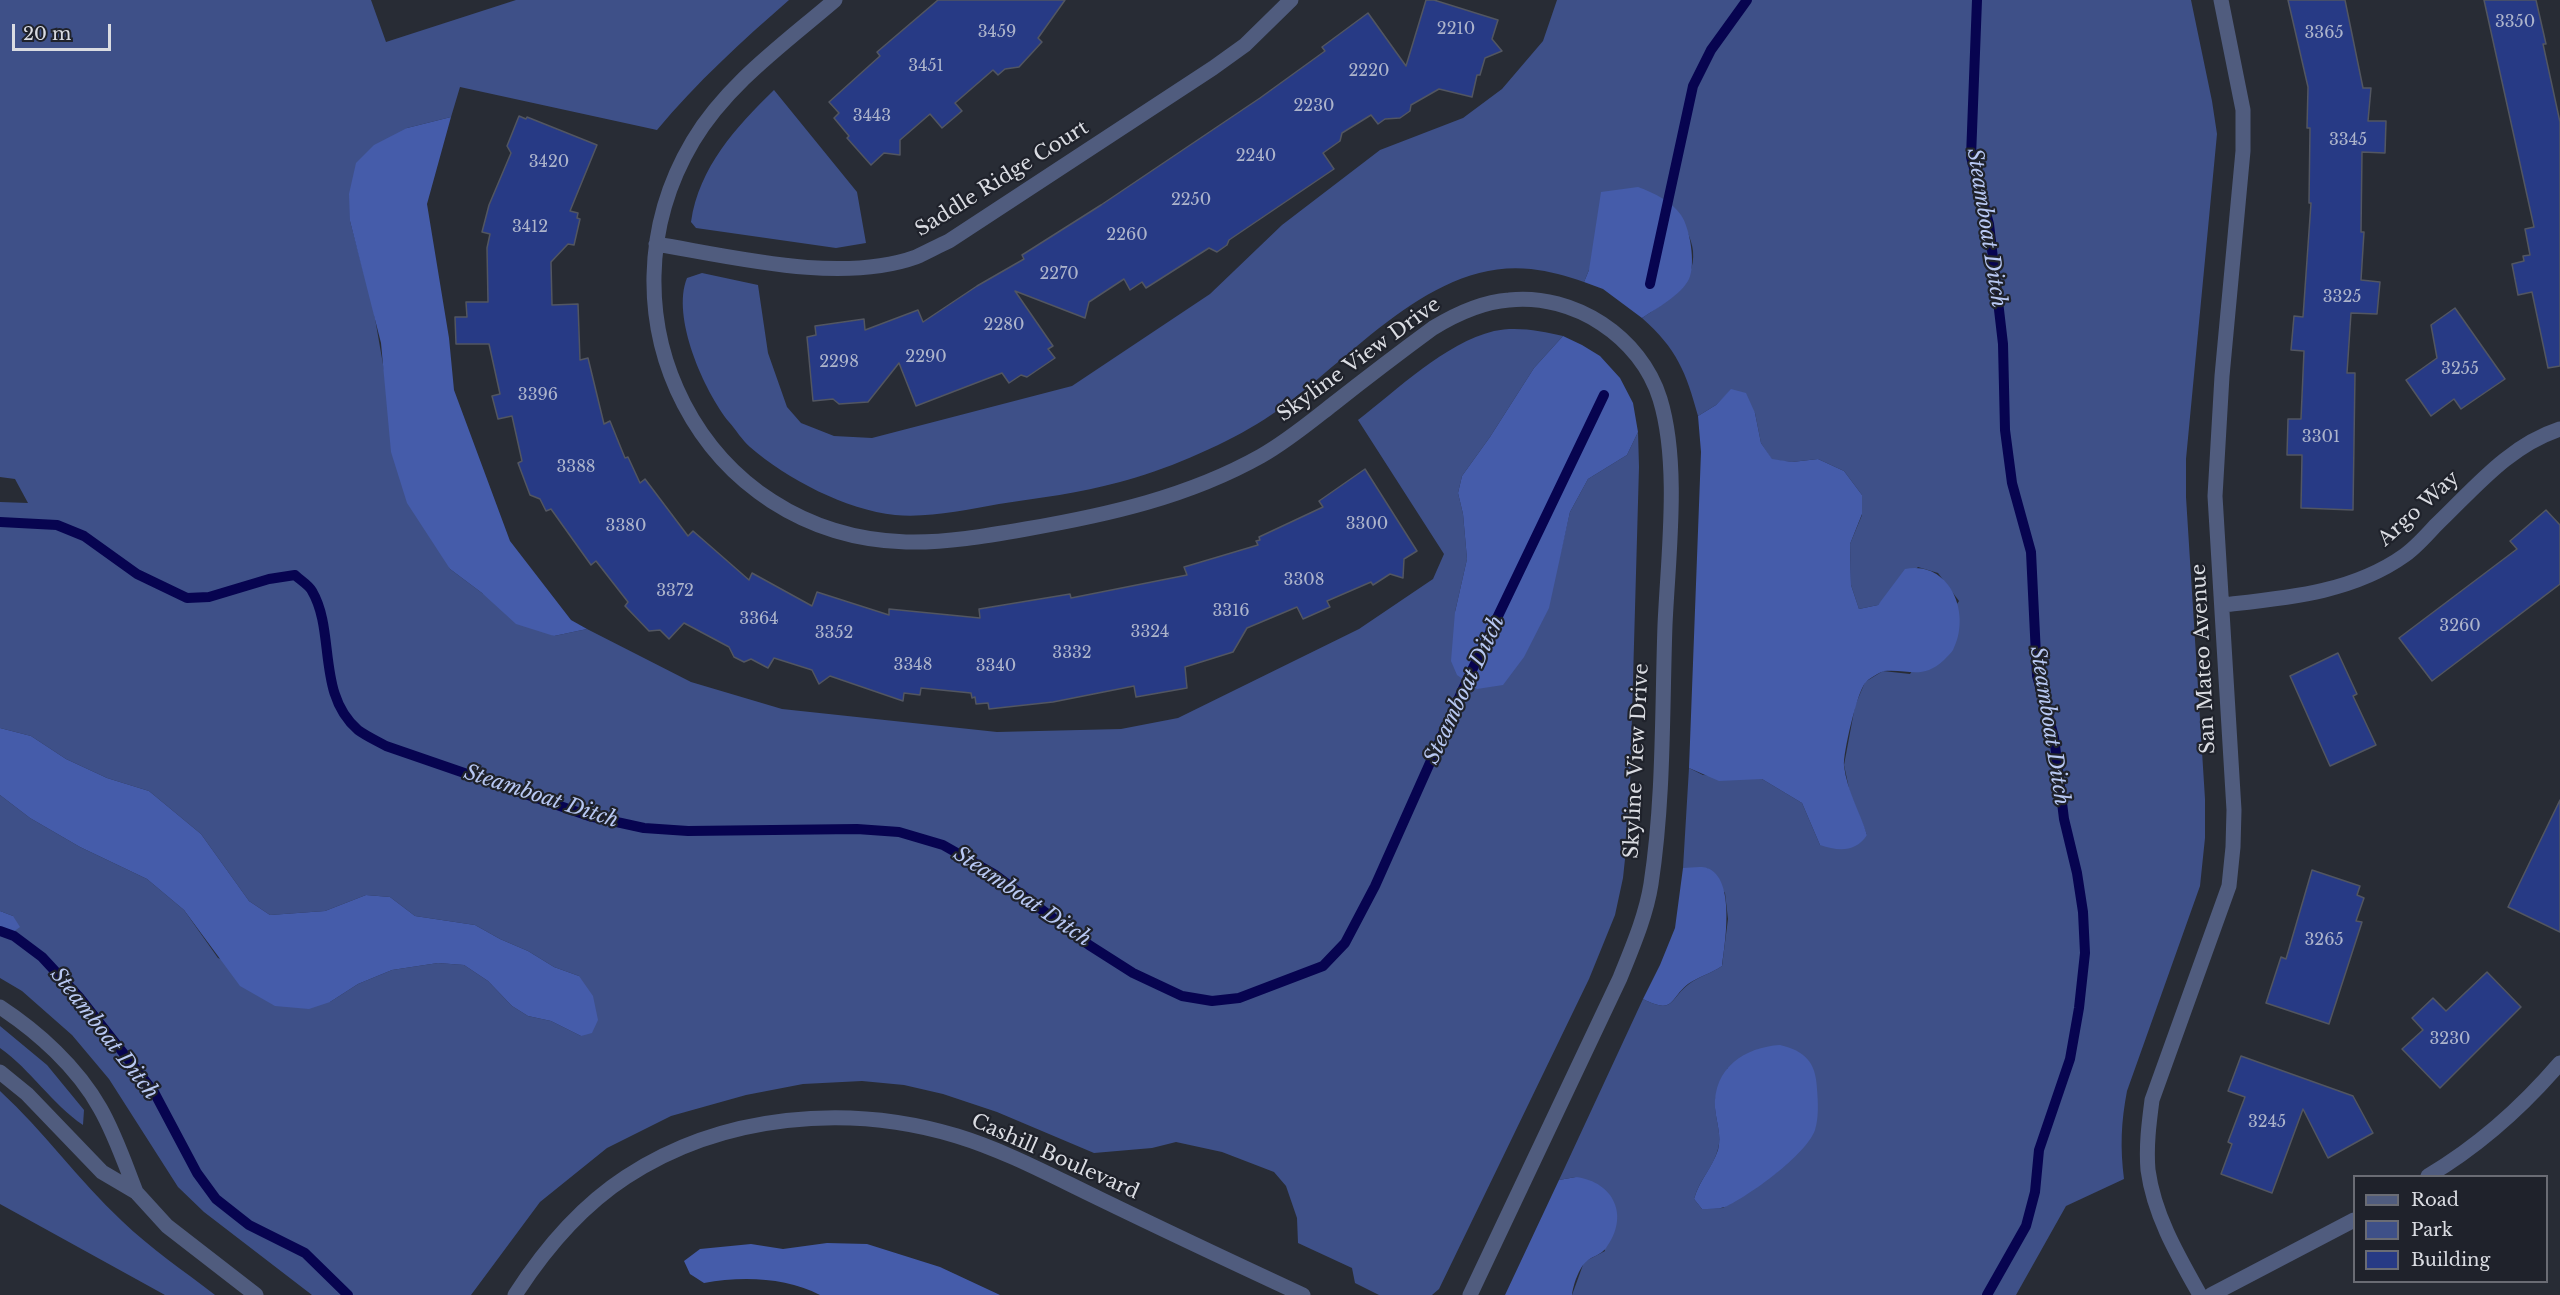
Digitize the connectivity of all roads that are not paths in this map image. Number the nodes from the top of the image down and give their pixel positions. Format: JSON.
{"nodes":[{"id":1,"x":835,"y":0,"type":"edge"},
{"id":2,"x":1291,"y":0,"type":"edge"},
{"id":3,"x":2221,"y":0,"type":"edge"},
{"id":4,"x":656,"y":244,"type":"junction"},
{"id":5,"x":2560,"y":429,"type":"edge"},
{"id":6,"x":2222,"y":605,"type":"junction"},
{"id":7,"x":0,"y":1007,"type":"edge"},
{"id":8,"x":2560,"y":1063,"type":"edge"},
{"id":9,"x":0,"y":1072,"type":"edge"},
{"id":10,"x":2429,"y":1175,"type":"edge"},
{"id":11,"x":136,"y":1192,"type":"junction"},
{"id":12,"x":2353,"y":1221,"type":"edge"},
{"id":13,"x":256,"y":1295,"type":"edge"},
{"id":14,"x":514,"y":1295,"type":"edge"},
{"id":15,"x":1303,"y":1295,"type":"edge"},
{"id":16,"x":1470,"y":1295,"type":"edge"},
{"id":17,"x":2199,"y":1295,"type":"edge"},
{"id":18,"x":2211,"y":1295,"type":"edge"}],
"edges":[{"from":1,"to":4,"type":"street","name":"Skyline View Drive"},
{"from":2,"to":4,"type":"street","name":"Saddle Ridge Court"},
{"from":3,"to":6,"type":"street","name":"San Mateo Avenue"},
{"from":4,"to":16,"type":"street","name":"Skyline View Drive"},
{"from":5,"to":6,"type":"street","name":"Argo Way"},
{"from":6,"to":17,"type":"street","name":"San Mateo Avenue"},
{"from":7,"to":11,"type":"street"},
{"from":8,"to":10,"type":"street"},
{"from":9,"to":11,"type":"street"},
{"from":11,"to":13,"type":"street"},
{"from":12,"to":18,"type":"street"},
{"from":14,"to":15,"type":"street","name":"Cashill Boulevard"}]}
